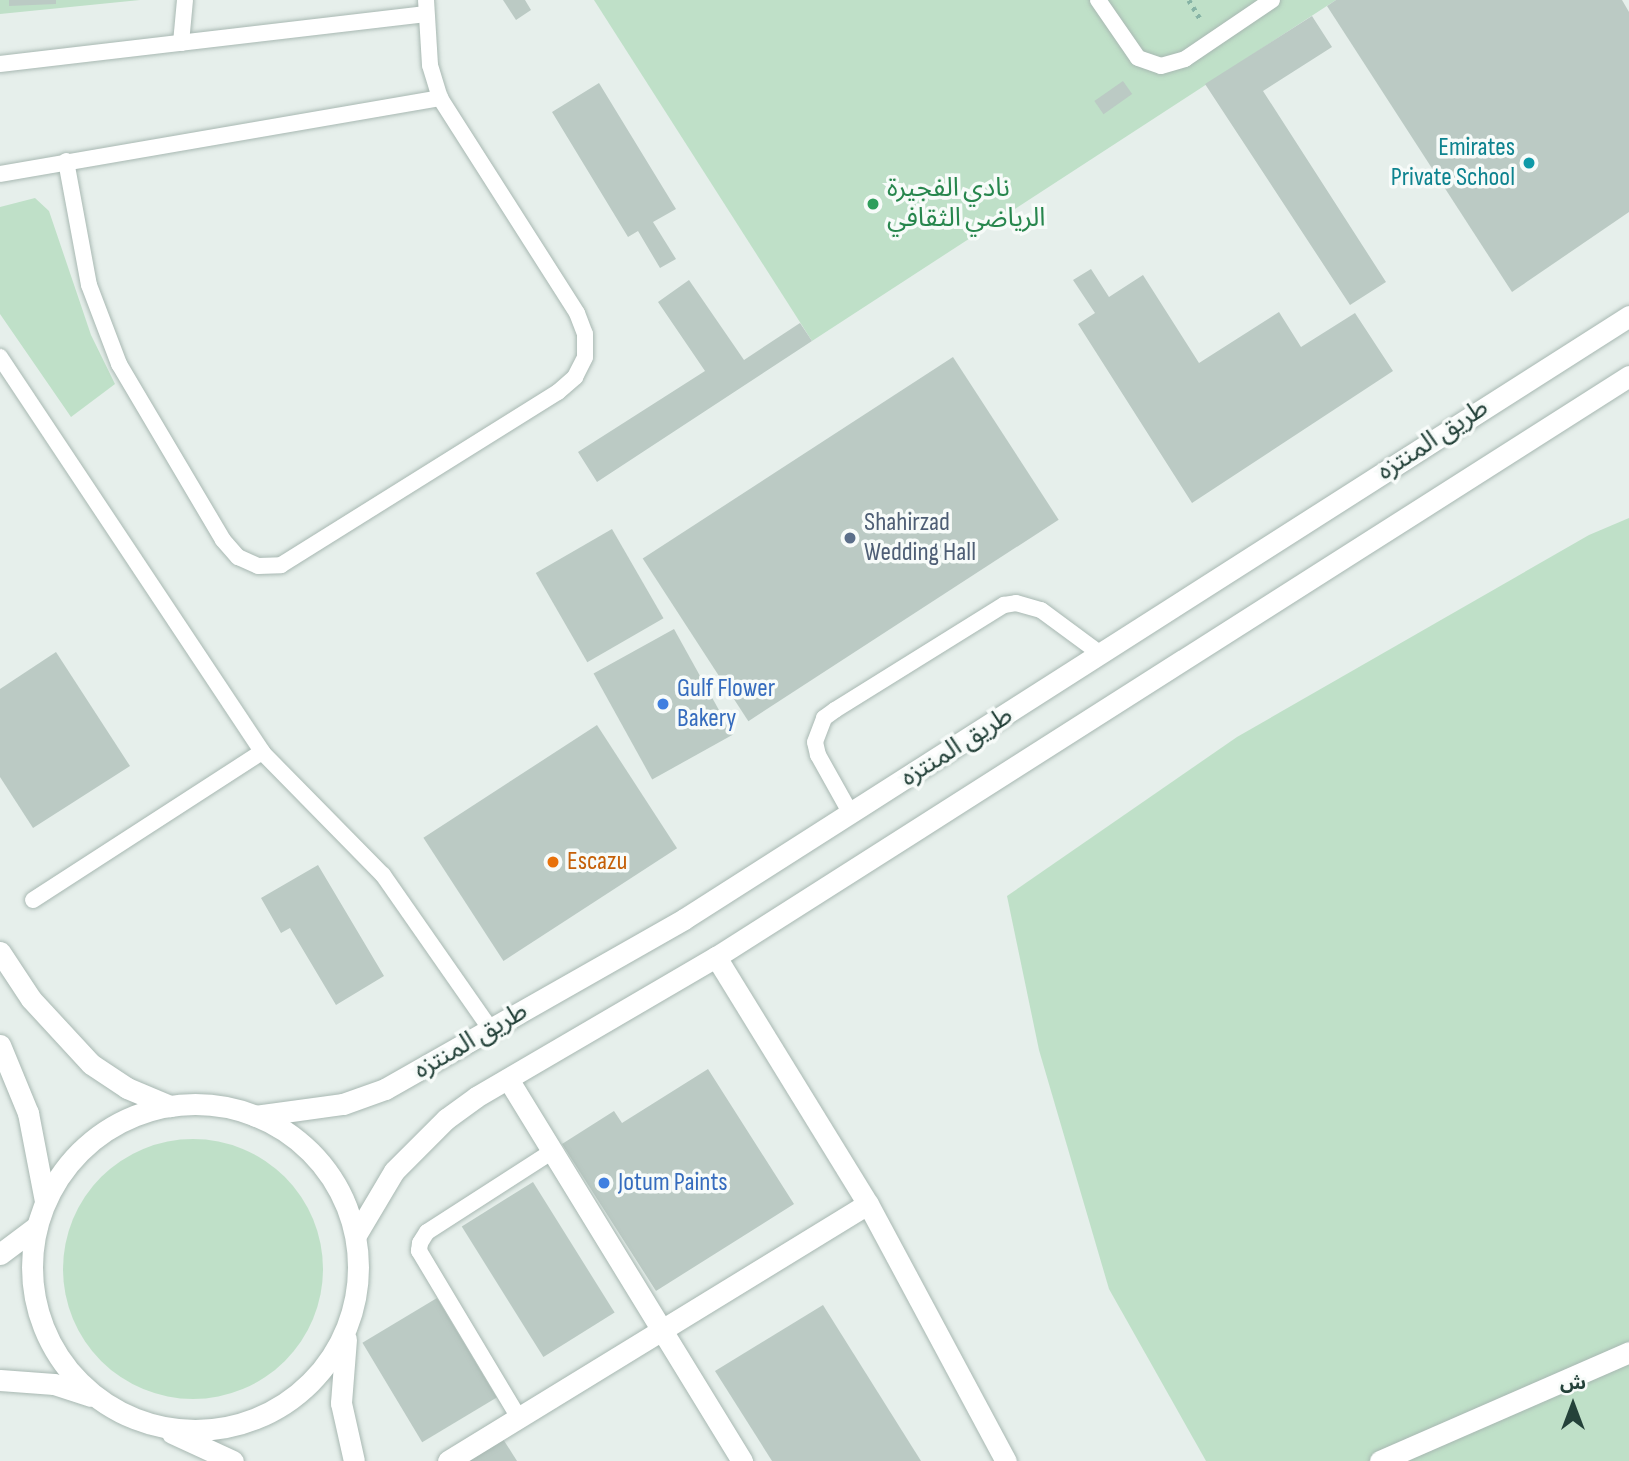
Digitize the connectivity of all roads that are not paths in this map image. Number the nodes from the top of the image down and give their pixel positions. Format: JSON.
{"nodes":[{"id":1,"x":185,"y":0,"type":"edge"},
{"id":2,"x":1098,"y":0,"type":"edge"},
{"id":3,"x":1272,"y":0,"type":"edge"},
{"id":4,"x":426,"y":7,"type":"edge"},
{"id":5,"x":181,"y":43,"type":"junction"},
{"id":6,"x":0,"y":64,"type":"edge"},
{"id":7,"x":440,"y":98,"type":"junction"},
{"id":8,"x":66,"y":161,"type":"junction"},
{"id":9,"x":0,"y":174,"type":"edge"},
{"id":10,"x":1629,"y":316,"type":"edge"},
{"id":11,"x":0,"y":357,"type":"edge"},
{"id":12,"x":1629,"y":376,"type":"edge"},
{"id":13,"x":1102,"y":655,"type":"junction"},
{"id":14,"x":262,"y":752,"type":"junction"},
{"id":15,"x":851,"y":814,"type":"junction"},
{"id":16,"x":33,"y":900,"type":"dead end"},
{"id":17,"x":0,"y":952,"type":"edge"},
{"id":18,"x":716,"y":957,"type":"junction"},
{"id":19,"x":491,"y":1030,"type":"junction"},
{"id":20,"x":0,"y":1045,"type":"edge"},
{"id":21,"x":508,"y":1079,"type":"junction"},
{"id":22,"x":170,"y":1106,"type":"junction"},
{"id":23,"x":256,"y":1116,"type":"junction"},
{"id":24,"x":554,"y":1150,"type":"junction"},
{"id":25,"x":45,"y":1201,"type":"junction"},
{"id":26,"x":868,"y":1203,"type":"junction"},
{"id":27,"x":36,"y":1227,"type":"junction"},
{"id":28,"x":356,"y":1235,"type":"junction"},
{"id":29,"x":0,"y":1254,"type":"edge"},
{"id":30,"x":352,"y":1312,"type":"junction"},
{"id":31,"x":662,"y":1330,"type":"junction"},
{"id":32,"x":1629,"y":1352,"type":"edge"},
{"id":33,"x":0,"y":1380,"type":"edge"},
{"id":34,"x":100,"y":1400,"type":"junction"},
{"id":35,"x":519,"y":1418,"type":"junction"},
{"id":36,"x":145,"y":1422,"type":"junction"},
{"id":37,"x":233,"y":1461,"type":"edge"},
{"id":38,"x":354,"y":1461,"type":"edge"},
{"id":39,"x":448,"y":1461,"type":"edge"},
{"id":40,"x":742,"y":1461,"type":"edge"},
{"id":41,"x":1006,"y":1461,"type":"edge"},
{"id":42,"x":1380,"y":1461,"type":"edge"}],
"edges":[{"from":1,"to":5,"type":"lane"},
{"from":2,"to":3,"type":"lane"},
{"from":4,"to":5,"type":"lane"},
{"from":4,"to":7,"type":"lane"},
{"from":5,"to":6,"type":"lane"},
{"from":7,"to":8,"type":"lane"},
{"from":7,"to":8,"type":"lane"},
{"from":8,"to":9,"type":"lane"},
{"from":10,"to":13,"type":"street","name":"طريق المنتزه"},
{"from":11,"to":14,"type":"lane"},
{"from":12,"to":18,"type":"street","name":"طريق المنتزه"},
{"from":13,"to":15,"type":"street","name":"طريق المنتزه"},
{"from":13,"to":15,"type":"lane"},
{"from":14,"to":16,"type":"lane"},
{"from":14,"to":19,"type":"lane"},
{"from":15,"to":19,"type":"street","name":"طريق المنتزه"},
{"from":17,"to":22,"type":"street"},
{"from":18,"to":21,"type":"street","name":"طريق المنتزه"},
{"from":18,"to":26,"type":"street"},
{"from":19,"to":23,"type":"street","name":"طريق المنتزه"},
{"from":20,"to":25,"type":"street"},
{"from":21,"to":24,"type":"street"},
{"from":21,"to":28,"type":"street","name":"طريق المنتزه"},
{"from":22,"to":23,"type":"street"},
{"from":22,"to":25,"type":"street"},
{"from":23,"to":28,"type":"street"},
{"from":24,"to":31,"type":"street"},
{"from":24,"to":35,"type":"lane"},
{"from":25,"to":27,"type":"street"},
{"from":26,"to":31,"type":"street"},
{"from":26,"to":41,"type":"street"},
{"from":27,"to":29,"type":"street"},
{"from":27,"to":34,"type":"street"},
{"from":28,"to":30,"type":"street"},
{"from":30,"to":36,"type":"street"},
{"from":30,"to":38,"type":"street"},
{"from":31,"to":35,"type":"street"},
{"from":31,"to":40,"type":"street"},
{"from":32,"to":42,"type":"street"},
{"from":33,"to":34,"type":"street"},
{"from":34,"to":36,"type":"street"},
{"from":35,"to":39,"type":"street"},
{"from":36,"to":37,"type":"street"}]}
